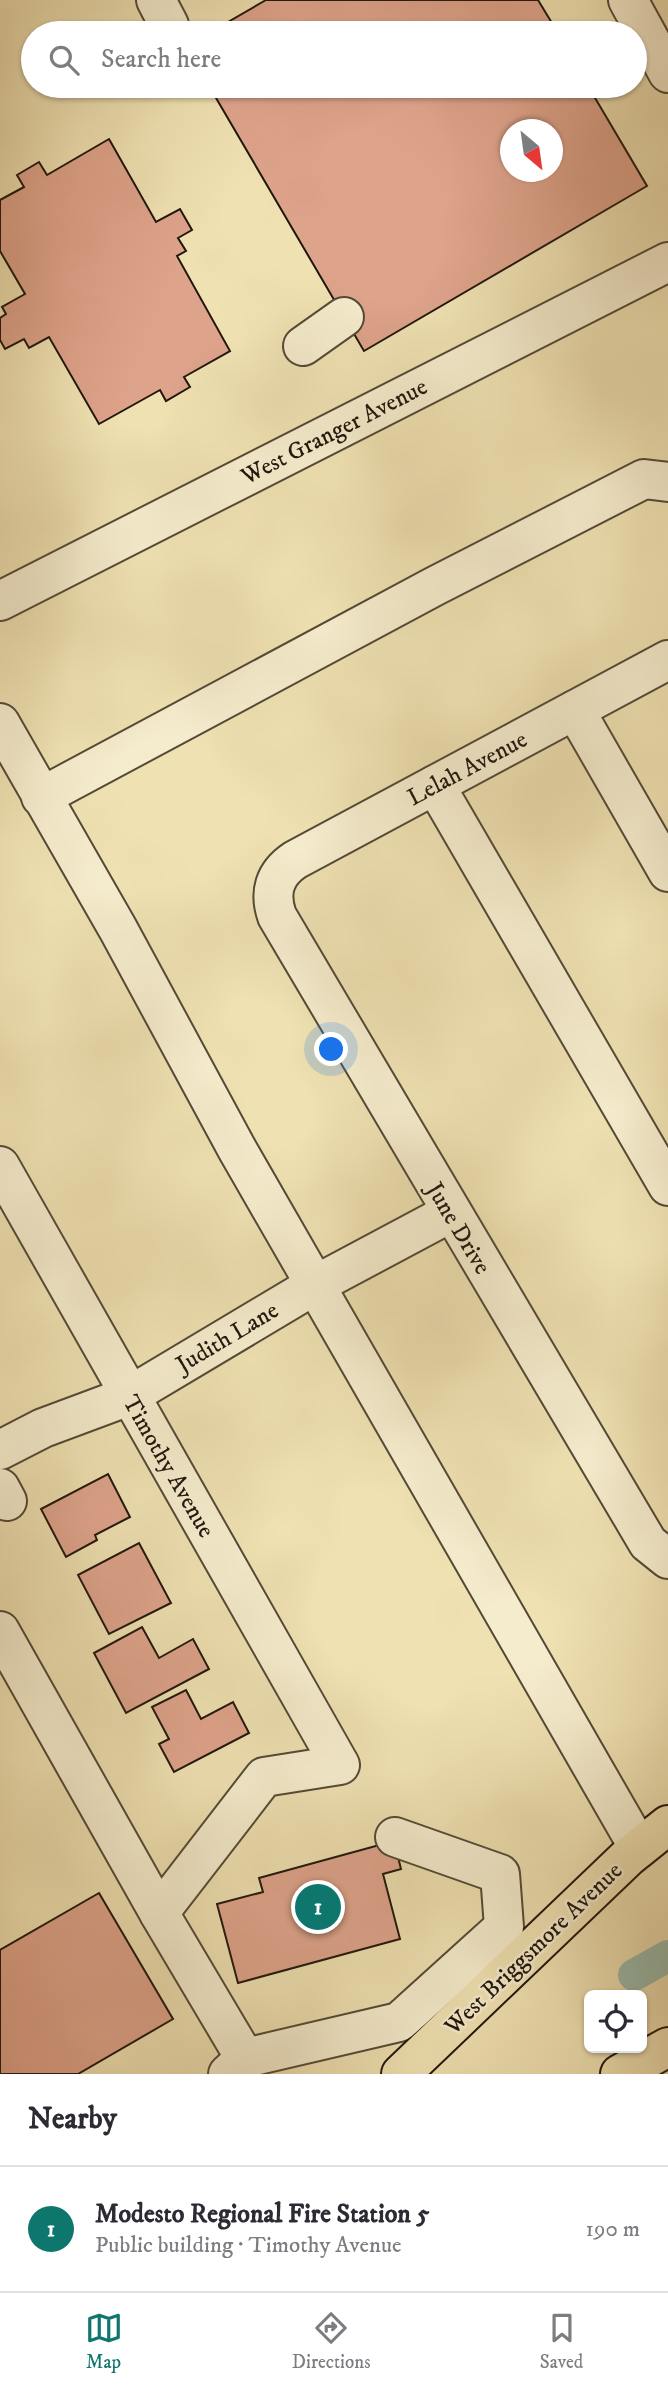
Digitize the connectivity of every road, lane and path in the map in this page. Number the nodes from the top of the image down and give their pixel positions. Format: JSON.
{"nodes":[{"id":1,"x":628,"y":0,"type":"edge"},
{"id":2,"x":641,"y":21,"type":"edge"},
{"id":3,"x":647,"y":31,"type":"edge"},
{"id":4,"x":665,"y":61,"type":"edge"},
{"id":5,"x":668,"y":262,"type":"edge"},
{"id":6,"x":344,"y":317,"type":"dead end"},
{"id":7,"x":303,"y":346,"type":"dead end"},
{"id":8,"x":668,"y":482,"type":"edge"},
{"id":9,"x":0,"y":601,"type":"edge"},
{"id":10,"x":668,"y":660,"type":"edge"},
{"id":11,"x":575,"y":710,"type":"junction"},
{"id":12,"x":0,"y":723,"type":"edge"},
{"id":13,"x":435,"y":785,"type":"junction"},
{"id":14,"x":41,"y":797,"type":"junction"},
{"id":15,"x":668,"y":873,"type":"edge"},
{"id":16,"x":274,"y":885,"type":"joint"},
{"id":17,"x":0,"y":1167,"type":"edge"},
{"id":18,"x":668,"y":1186,"type":"edge"},
{"id":19,"x":450,"y":1213,"type":"junction"},
{"id":20,"x":315,"y":1285,"type":"junction"},
{"id":21,"x":129,"y":1396,"type":"junction"},
{"id":22,"x":0,"y":1450,"type":"edge"},
{"id":23,"x":668,"y":1559,"type":"edge"},
{"id":24,"x":0,"y":1631,"type":"edge"},
{"id":25,"x":668,"y":1825,"type":"edge"},
{"id":26,"x":395,"y":1836,"type":"dead end"},
{"id":27,"x":639,"y":1848,"type":"junction"},
{"id":28,"x":159,"y":1913,"type":"junction"},
{"id":29,"x":668,"y":2047,"type":"edge"},
{"id":30,"x":236,"y":2066,"type":"edge"},
{"id":31,"x":401,"y":2074,"type":"edge"},
{"id":32,"x":620,"y":2074,"type":"edge"}],
"edges":[{"from":1,"to":2,"type":"street"},
{"from":3,"to":4,"type":"street"},
{"from":5,"to":9,"type":"street","name":"West Granger Avenue"},
{"from":6,"to":7,"type":"street"},
{"from":8,"to":14,"type":"street"},
{"from":10,"to":11,"type":"street","name":"Lelah Avenue"},
{"from":11,"to":13,"type":"street","name":"Lelah Avenue"},
{"from":11,"to":15,"type":"street"},
{"from":12,"to":14,"type":"street"},
{"from":13,"to":16,"type":"street","name":"Lelah Avenue"},
{"from":13,"to":18,"type":"street"},
{"from":14,"to":20,"type":"street"},
{"from":16,"to":19,"type":"street","name":"June Drive"},
{"from":17,"to":21,"type":"street","name":"Timothy Avenue"},
{"from":19,"to":20,"type":"street","name":"Judith Lane"},
{"from":19,"to":23,"type":"street","name":"June Drive"},
{"from":20,"to":21,"type":"street","name":"Judith Lane"},
{"from":20,"to":27,"type":"street"},
{"from":21,"to":22,"type":"street","name":"Judith Lane"},
{"from":21,"to":28,"type":"street","name":"Timothy Avenue"},
{"from":24,"to":28,"type":"street"},
{"from":25,"to":27,"type":"main road","name":"West Briggsmore Avenue"},
{"from":26,"to":30,"type":"street"},
{"from":27,"to":31,"type":"main road","name":"West Briggsmore Avenue"},
{"from":28,"to":30,"type":"street"},
{"from":29,"to":32,"type":"main road"}]}
